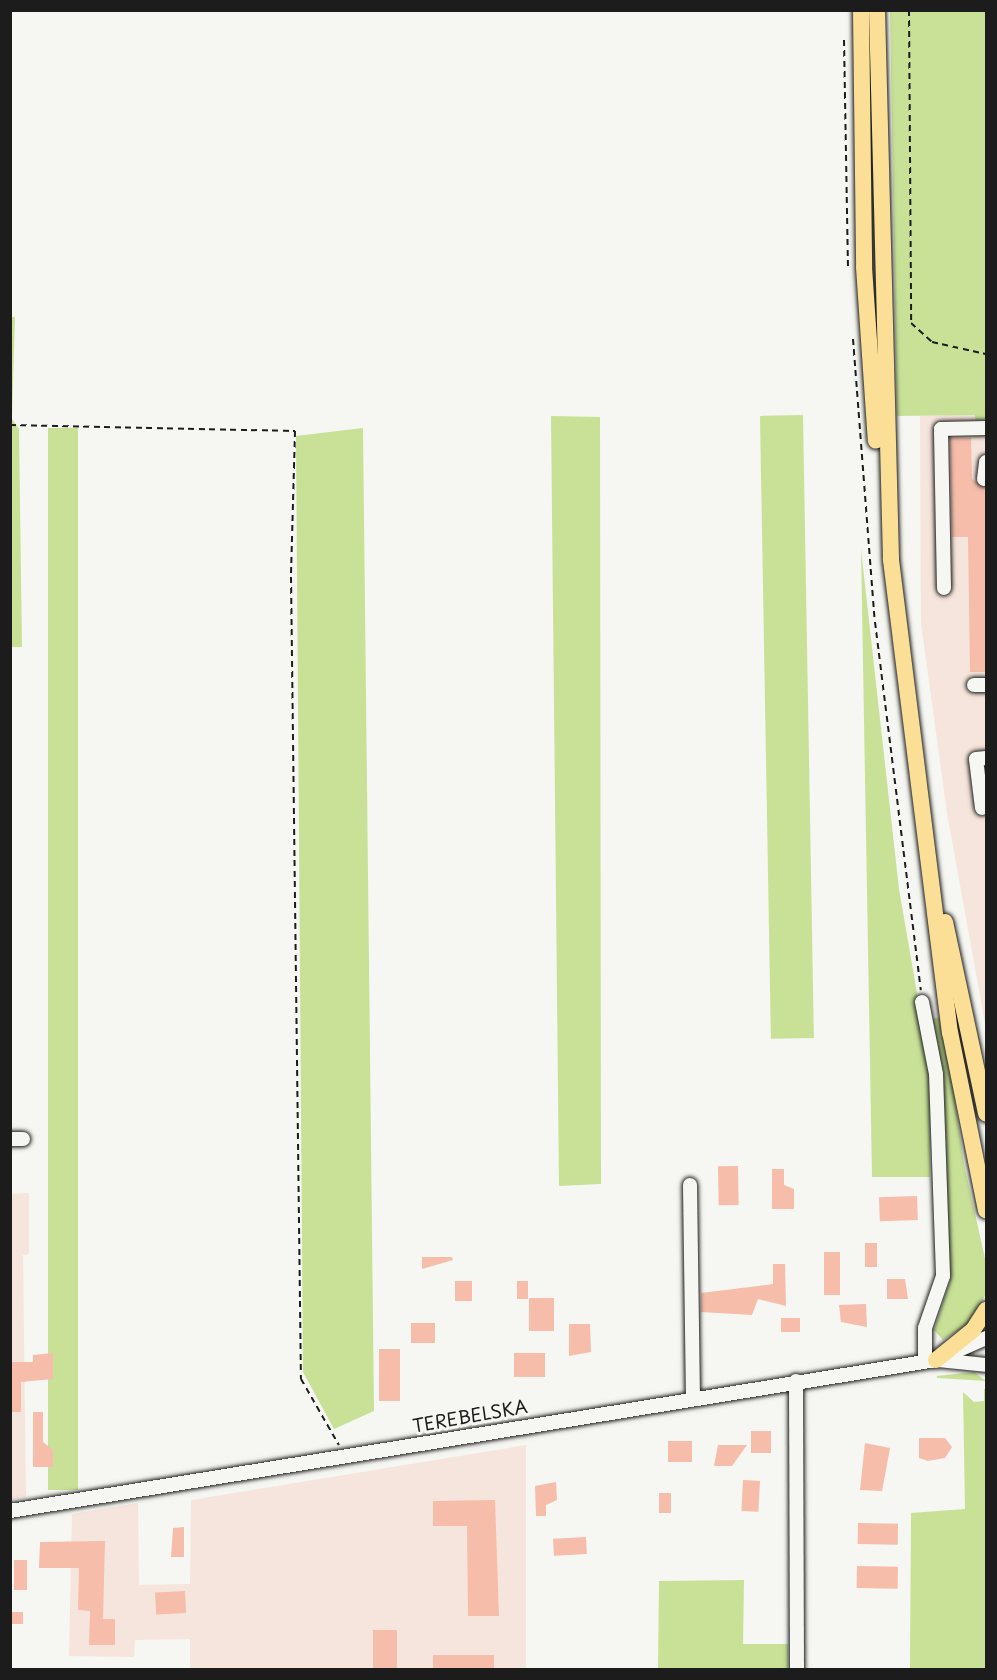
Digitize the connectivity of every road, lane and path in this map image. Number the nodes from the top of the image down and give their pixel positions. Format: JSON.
{"nodes":[{"id":1,"x":861,"y":10,"type":"edge"},
{"id":2,"x":877,"y":10,"type":"edge"},
{"id":3,"x":909,"y":10,"type":"edge"},
{"id":4,"x":844,"y":40,"type":"dead end"},
{"id":5,"x":848,"y":274,"type":"dead end"},
{"id":6,"x":852,"y":331,"type":"dead end"},
{"id":7,"x":987,"y":354,"type":"edge"},
{"id":8,"x":10,"y":425,"type":"edge"},
{"id":9,"x":987,"y":428,"type":"edge"},
{"id":10,"x":987,"y":462,"type":"edge"},
{"id":11,"x":984,"y":479,"type":"dead end"},
{"id":12,"x":886,"y":495,"type":"junction"},
{"id":13,"x":944,"y":588,"type":"dead end"},
{"id":14,"x":987,"y":758,"type":"edge"},
{"id":15,"x":982,"y":808,"type":"dead end"},
{"id":16,"x":934,"y":891,"type":"junction"},
{"id":17,"x":922,"y":1002,"type":"joint"},
{"id":18,"x":987,"y":1114,"type":"edge"},
{"id":19,"x":690,"y":1185,"type":"dead end"},
{"id":20,"x":987,"y":1210,"type":"edge"},
{"id":21,"x":987,"y":1310,"type":"edge"},
{"id":22,"x":987,"y":1338,"type":"edge"},
{"id":23,"x":931,"y":1360,"type":"junction"},
{"id":24,"x":987,"y":1365,"type":"edge"},
{"id":25,"x":796,"y":1381,"type":"junction"},
{"id":26,"x":693,"y":1398,"type":"junction"},
{"id":27,"x":345,"y":1455,"type":"junction"},
{"id":28,"x":10,"y":1511,"type":"edge"},
{"id":29,"x":797,"y":1670,"type":"edge"}],
"edges":[{"from":1,"to":12,"type":"main road"},
{"from":2,"to":12,"type":"main road"},
{"from":3,"to":7,"type":"path"},
{"from":4,"to":5,"type":"path"},
{"from":6,"to":17,"type":"path"},
{"from":8,"to":27,"type":"path"},
{"from":9,"to":13,"type":"street"},
{"from":10,"to":11,"type":"street"},
{"from":12,"to":16,"type":"main road"},
{"from":14,"to":15,"type":"street"},
{"from":16,"to":18,"type":"main road"},
{"from":16,"to":20,"type":"main road"},
{"from":17,"to":23,"type":"street"},
{"from":19,"to":26,"type":"street"},
{"from":21,"to":23,"type":"main road"},
{"from":22,"to":23,"type":"street","name":"TEREBELSKA"},
{"from":23,"to":24,"type":"street","name":"TEREBELSKA"},
{"from":23,"to":25,"type":"street","name":"TEREBELSKA"},
{"from":25,"to":26,"type":"street","name":"TEREBELSKA"},
{"from":25,"to":29,"type":"street"},
{"from":26,"to":27,"type":"street","name":"TEREBELSKA"},
{"from":27,"to":28,"type":"street","name":"TEREBELSKA"}]}
